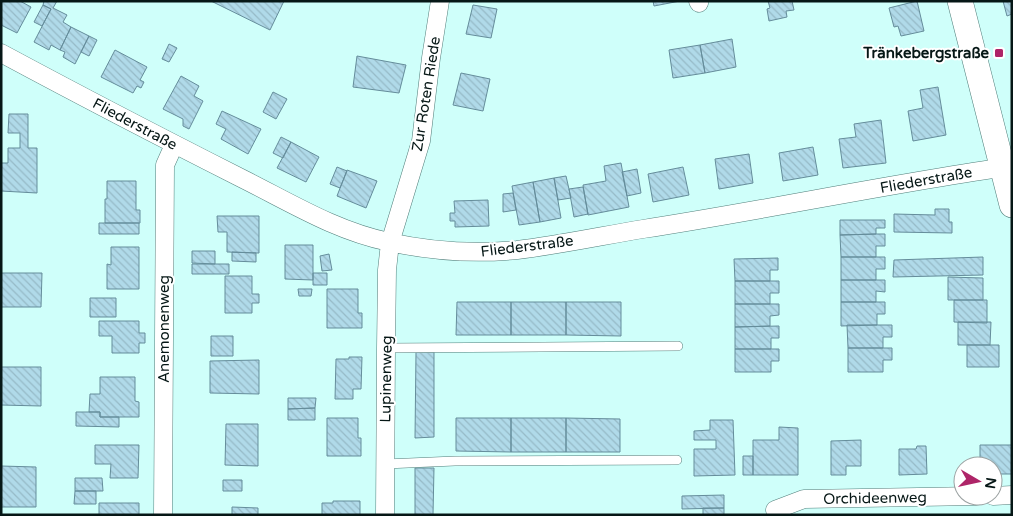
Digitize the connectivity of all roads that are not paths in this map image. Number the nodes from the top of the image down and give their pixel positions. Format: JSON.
{"nodes":[{"id":1,"x":440,"y":1,"type":"edge"},
{"id":2,"x":960,"y":1,"type":"edge"},
{"id":3,"x":1,"y":53,"type":"edge"},
{"id":4,"x":174,"y":145,"type":"junction"},
{"id":5,"x":1007,"y":167,"type":"edge"},
{"id":6,"x":1012,"y":205,"type":"edge"},
{"id":7,"x":390,"y":243,"type":"junction"},
{"id":8,"x":678,"y":346,"type":"dead end"},
{"id":9,"x":386,"y":348,"type":"junction"},
{"id":10,"x":677,"y":460,"type":"dead end"},
{"id":11,"x":385,"y":464,"type":"junction"},
{"id":12,"x":953,"y":496,"type":"edge"},
{"id":13,"x":775,"y":510,"type":"dead end"},
{"id":14,"x":162,"y":515,"type":"edge"},
{"id":15,"x":385,"y":515,"type":"edge"}],
"edges":[{"from":1,"to":7,"type":"street","name":"Zur Roten Riede"},
{"from":2,"to":5,"type":"street"},
{"from":3,"to":4,"type":"street","name":"Fliederstraße"},
{"from":4,"to":7,"type":"street","name":"Fliederstraße"},
{"from":4,"to":14,"type":"street","name":"Anemonenweg"},
{"from":5,"to":6,"type":"street"},
{"from":5,"to":7,"type":"street","name":"Fliederstraße"},
{"from":7,"to":9,"type":"street","name":"Lupinenweg"},
{"from":8,"to":9,"type":"lane"},
{"from":9,"to":11,"type":"street","name":"Lupinenweg"},
{"from":10,"to":11,"type":"lane"},
{"from":11,"to":15,"type":"street","name":"Lupinenweg"},
{"from":12,"to":13,"type":"street","name":"Orchideenweg"}]}
